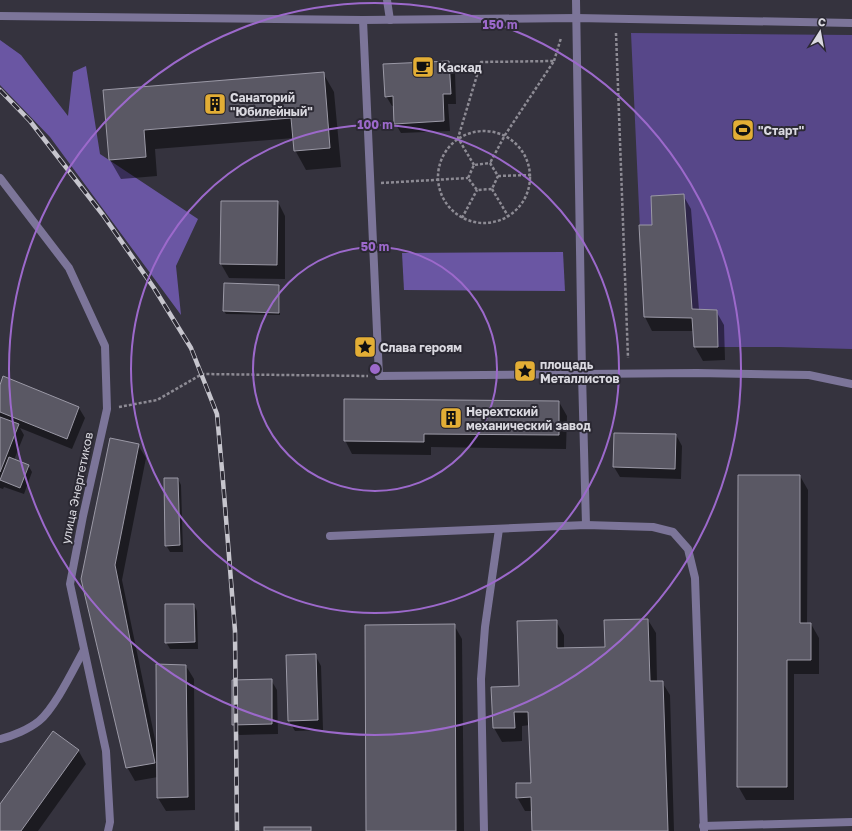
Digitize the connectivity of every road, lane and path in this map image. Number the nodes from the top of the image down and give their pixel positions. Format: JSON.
{"nodes":[{"id":1,"x":387,"y":0,"type":"edge"},
{"id":2,"x":576,"y":0,"type":"edge"},
{"id":3,"x":0,"y":16,"type":"edge"},
{"id":4,"x":576,"y":18,"type":"junction"},
{"id":5,"x":363,"y":20,"type":"junction"},
{"id":6,"x":390,"y":20,"type":"junction"},
{"id":7,"x":852,"y":23,"type":"edge"},
{"id":8,"x":616,"y":33,"type":"dead end"},
{"id":9,"x":561,"y":38,"type":"dead end"},
{"id":10,"x":554,"y":61,"type":"junction"},
{"id":11,"x":505,"y":135,"type":"junction"},
{"id":12,"x":458,"y":138,"type":"junction"},
{"id":13,"x":490,"y":163,"type":"junction"},
{"id":14,"x":474,"y":164,"type":"junction"},
{"id":15,"x":530,"y":175,"type":"junction"},
{"id":16,"x":498,"y":176,"type":"junction"},
{"id":17,"x":0,"y":178,"type":"edge"},
{"id":18,"x":468,"y":178,"type":"junction"},
{"id":19,"x":437,"y":181,"type":"junction"},
{"id":20,"x":371,"y":183,"type":"junction"},
{"id":21,"x":492,"y":189,"type":"junction"},
{"id":22,"x":477,"y":190,"type":"junction"},
{"id":23,"x":508,"y":216,"type":"junction"},
{"id":24,"x":462,"y":218,"type":"junction"},
{"id":25,"x":628,"y":358,"type":"dead end"},
{"id":26,"x":582,"y":374,"type":"junction"},
{"id":27,"x":380,"y":376,"type":"junction"},
{"id":28,"x":852,"y":384,"type":"edge"},
{"id":29,"x":107,"y":409,"type":"junction"},
{"id":30,"x":586,"y":525,"type":"junction"},
{"id":31,"x":499,"y":529,"type":"junction"},
{"id":32,"x":330,"y":536,"type":"dead end"},
{"id":33,"x":84,"y":650,"type":"junction"},
{"id":34,"x":0,"y":739,"type":"edge"},
{"id":35,"x":852,"y":822,"type":"edge"},
{"id":36,"x":704,"y":828,"type":"edge"},
{"id":37,"x":108,"y":831,"type":"edge"},
{"id":38,"x":484,"y":831,"type":"edge"}],
"edges":[{"from":1,"to":6,"type":"street"},
{"from":2,"to":4,"type":"street"},
{"from":3,"to":5,"type":"street"},
{"from":4,"to":6,"type":"street"},
{"from":4,"to":7,"type":"street"},
{"from":4,"to":26,"type":"street"},
{"from":5,"to":6,"type":"street"},
{"from":5,"to":20,"type":"street"},
{"from":8,"to":25,"type":"path"},
{"from":9,"to":10,"type":"path"},
{"from":10,"to":11,"type":"path"},
{"from":10,"to":12,"type":"path"},
{"from":11,"to":12,"type":"path"},
{"from":11,"to":13,"type":"path"},
{"from":11,"to":15,"type":"path"},
{"from":12,"to":14,"type":"path"},
{"from":12,"to":19,"type":"path"},
{"from":13,"to":14,"type":"path"},
{"from":13,"to":16,"type":"path"},
{"from":14,"to":18,"type":"path"},
{"from":15,"to":16,"type":"path"},
{"from":15,"to":23,"type":"path"},
{"from":16,"to":21,"type":"path"},
{"from":17,"to":29,"type":"street","name":"улица Энергетиков"},
{"from":18,"to":19,"type":"path"},
{"from":18,"to":22,"type":"path"},
{"from":19,"to":20,"type":"path"},
{"from":19,"to":24,"type":"path"},
{"from":20,"to":27,"type":"street"},
{"from":21,"to":22,"type":"path"},
{"from":21,"to":23,"type":"path"},
{"from":22,"to":24,"type":"path"},
{"from":23,"to":24,"type":"path"},
{"from":26,"to":27,"type":"street"},
{"from":26,"to":28,"type":"street"},
{"from":26,"to":30,"type":"street"},
{"from":27,"to":29,"type":"path"},
{"from":29,"to":33,"type":"street","name":"улица Энергетиков"},
{"from":30,"to":31,"type":"street"},
{"from":30,"to":36,"type":"street"},
{"from":31,"to":32,"type":"street"},
{"from":31,"to":38,"type":"street"},
{"from":33,"to":34,"type":"street"},
{"from":33,"to":37,"type":"street","name":"улица Энергетиков"},
{"from":35,"to":36,"type":"street"}]}
